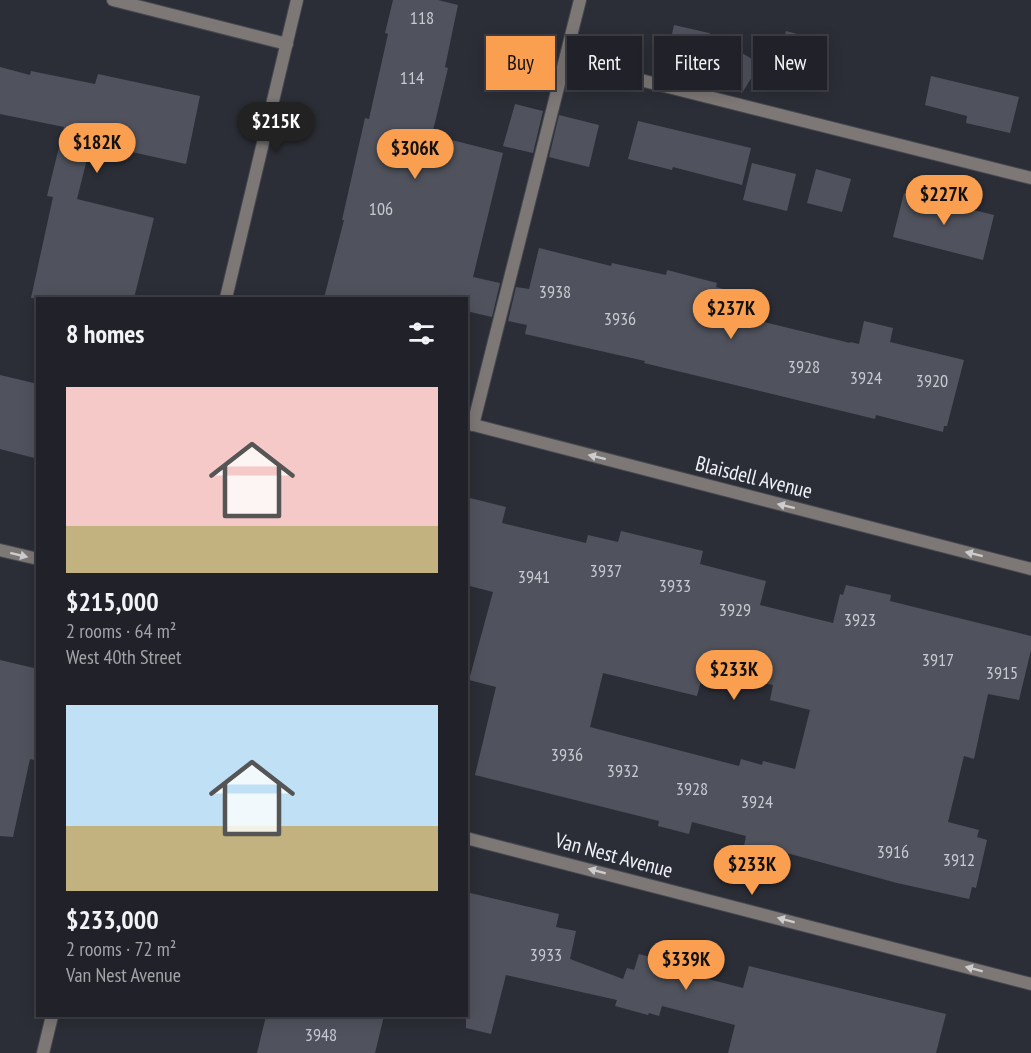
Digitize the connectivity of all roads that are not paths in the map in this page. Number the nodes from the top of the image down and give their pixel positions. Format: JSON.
{"nodes":[{"id":1,"x":113,"y":0,"type":"edge"},
{"id":2,"x":297,"y":0,"type":"edge"},
{"id":3,"x":580,"y":0,"type":"edge"},
{"id":4,"x":287,"y":44,"type":"junction"},
{"id":5,"x":565,"y":61,"type":"junction"},
{"id":6,"x":1031,"y":178,"type":"edge"},
{"id":7,"x":226,"y":297,"type":"edge"},
{"id":8,"x":470,"y":424,"type":"edge"},
{"id":9,"x":0,"y":550,"type":"edge"},
{"id":10,"x":36,"y":559,"type":"edge"},
{"id":11,"x":1031,"y":569,"type":"edge"},
{"id":12,"x":468,"y":839,"type":"edge"},
{"id":13,"x":1031,"y":984,"type":"edge"},
{"id":14,"x":52,"y":1017,"type":"edge"},
{"id":15,"x":43,"y":1053,"type":"edge"}],
"edges":[{"from":1,"to":4,"type":"street"},
{"from":2,"to":4,"type":"street"},
{"from":3,"to":5,"type":"street"},
{"from":4,"to":7,"type":"street"},
{"from":5,"to":6,"type":"street"},
{"from":5,"to":8,"type":"street"},
{"from":11,"to":8,"type":"street","name":"Blaisdell Avenue","one_way":true},
{"from":9,"to":10,"type":"street","one_way":true},
{"from":13,"to":12,"type":"street","name":"Van Nest Avenue","one_way":true},
{"from":14,"to":15,"type":"street"}]}
